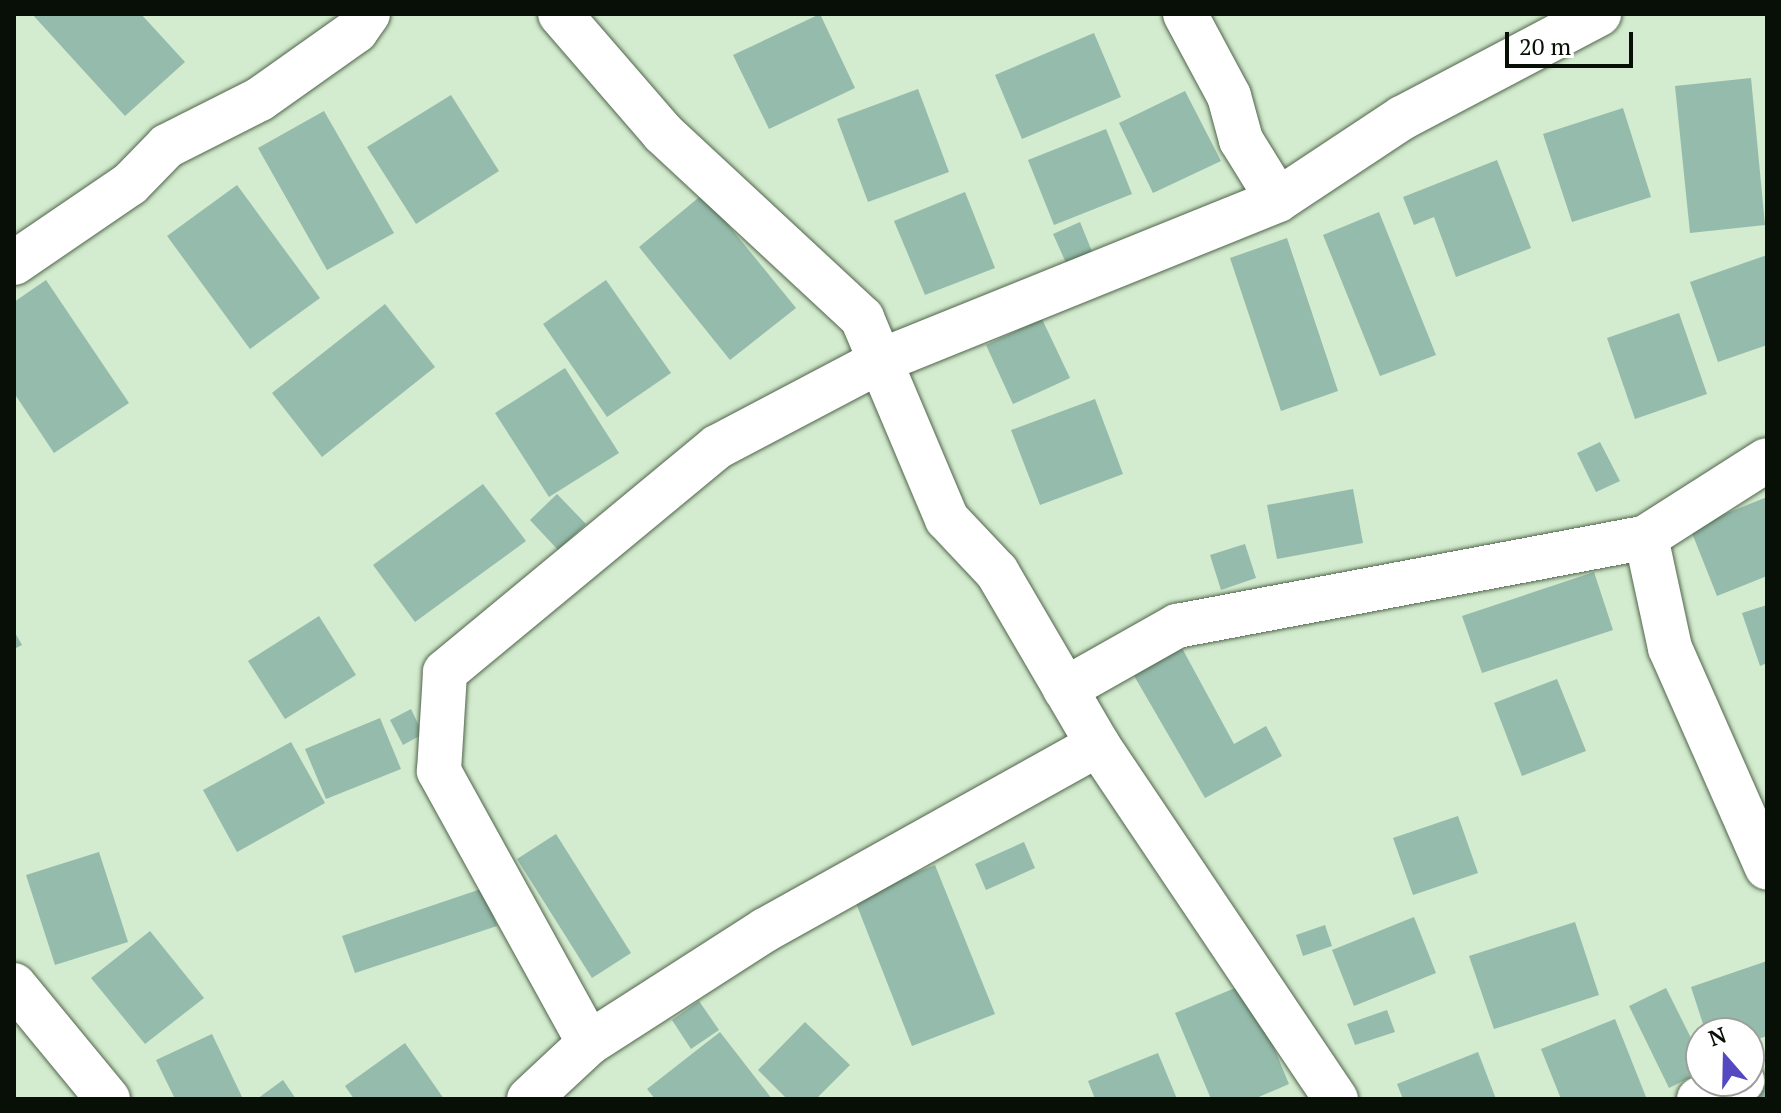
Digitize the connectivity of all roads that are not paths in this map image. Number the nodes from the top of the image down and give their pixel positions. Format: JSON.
{"nodes":[{"id":1,"x":368,"y":14,"type":"edge"},
{"id":2,"x":560,"y":14,"type":"edge"},
{"id":3,"x":1185,"y":14,"type":"edge"},
{"id":4,"x":1599,"y":14,"type":"edge"},
{"id":5,"x":1278,"y":200,"type":"junction"},
{"id":6,"x":14,"y":263,"type":"edge"},
{"id":7,"x":880,"y":361,"type":"junction"},
{"id":8,"x":1767,"y":460,"type":"edge"},
{"id":9,"x":1646,"y":537,"type":"junction"},
{"id":10,"x":1065,"y":689,"type":"junction"},
{"id":11,"x":1098,"y":745,"type":"junction"},
{"id":12,"x":1767,"y":868,"type":"edge"},
{"id":13,"x":14,"y":985,"type":"edge"},
{"id":14,"x":589,"y":1043,"type":"junction"},
{"id":15,"x":108,"y":1099,"type":"edge"},
{"id":16,"x":529,"y":1099,"type":"edge"},
{"id":17,"x":1336,"y":1099,"type":"edge"}],
"edges":[{"from":1,"to":6,"type":"street"},
{"from":2,"to":7,"type":"street"},
{"from":3,"to":5,"type":"street"},
{"from":4,"to":5,"type":"street"},
{"from":5,"to":7,"type":"street"},
{"from":7,"to":10,"type":"street"},
{"from":7,"to":14,"type":"street"},
{"from":8,"to":9,"type":"street"},
{"from":9,"to":10,"type":"street"},
{"from":9,"to":12,"type":"street"},
{"from":10,"to":11,"type":"street"},
{"from":11,"to":14,"type":"street"},
{"from":11,"to":17,"type":"street"},
{"from":13,"to":15,"type":"street"},
{"from":14,"to":16,"type":"street"}]}
